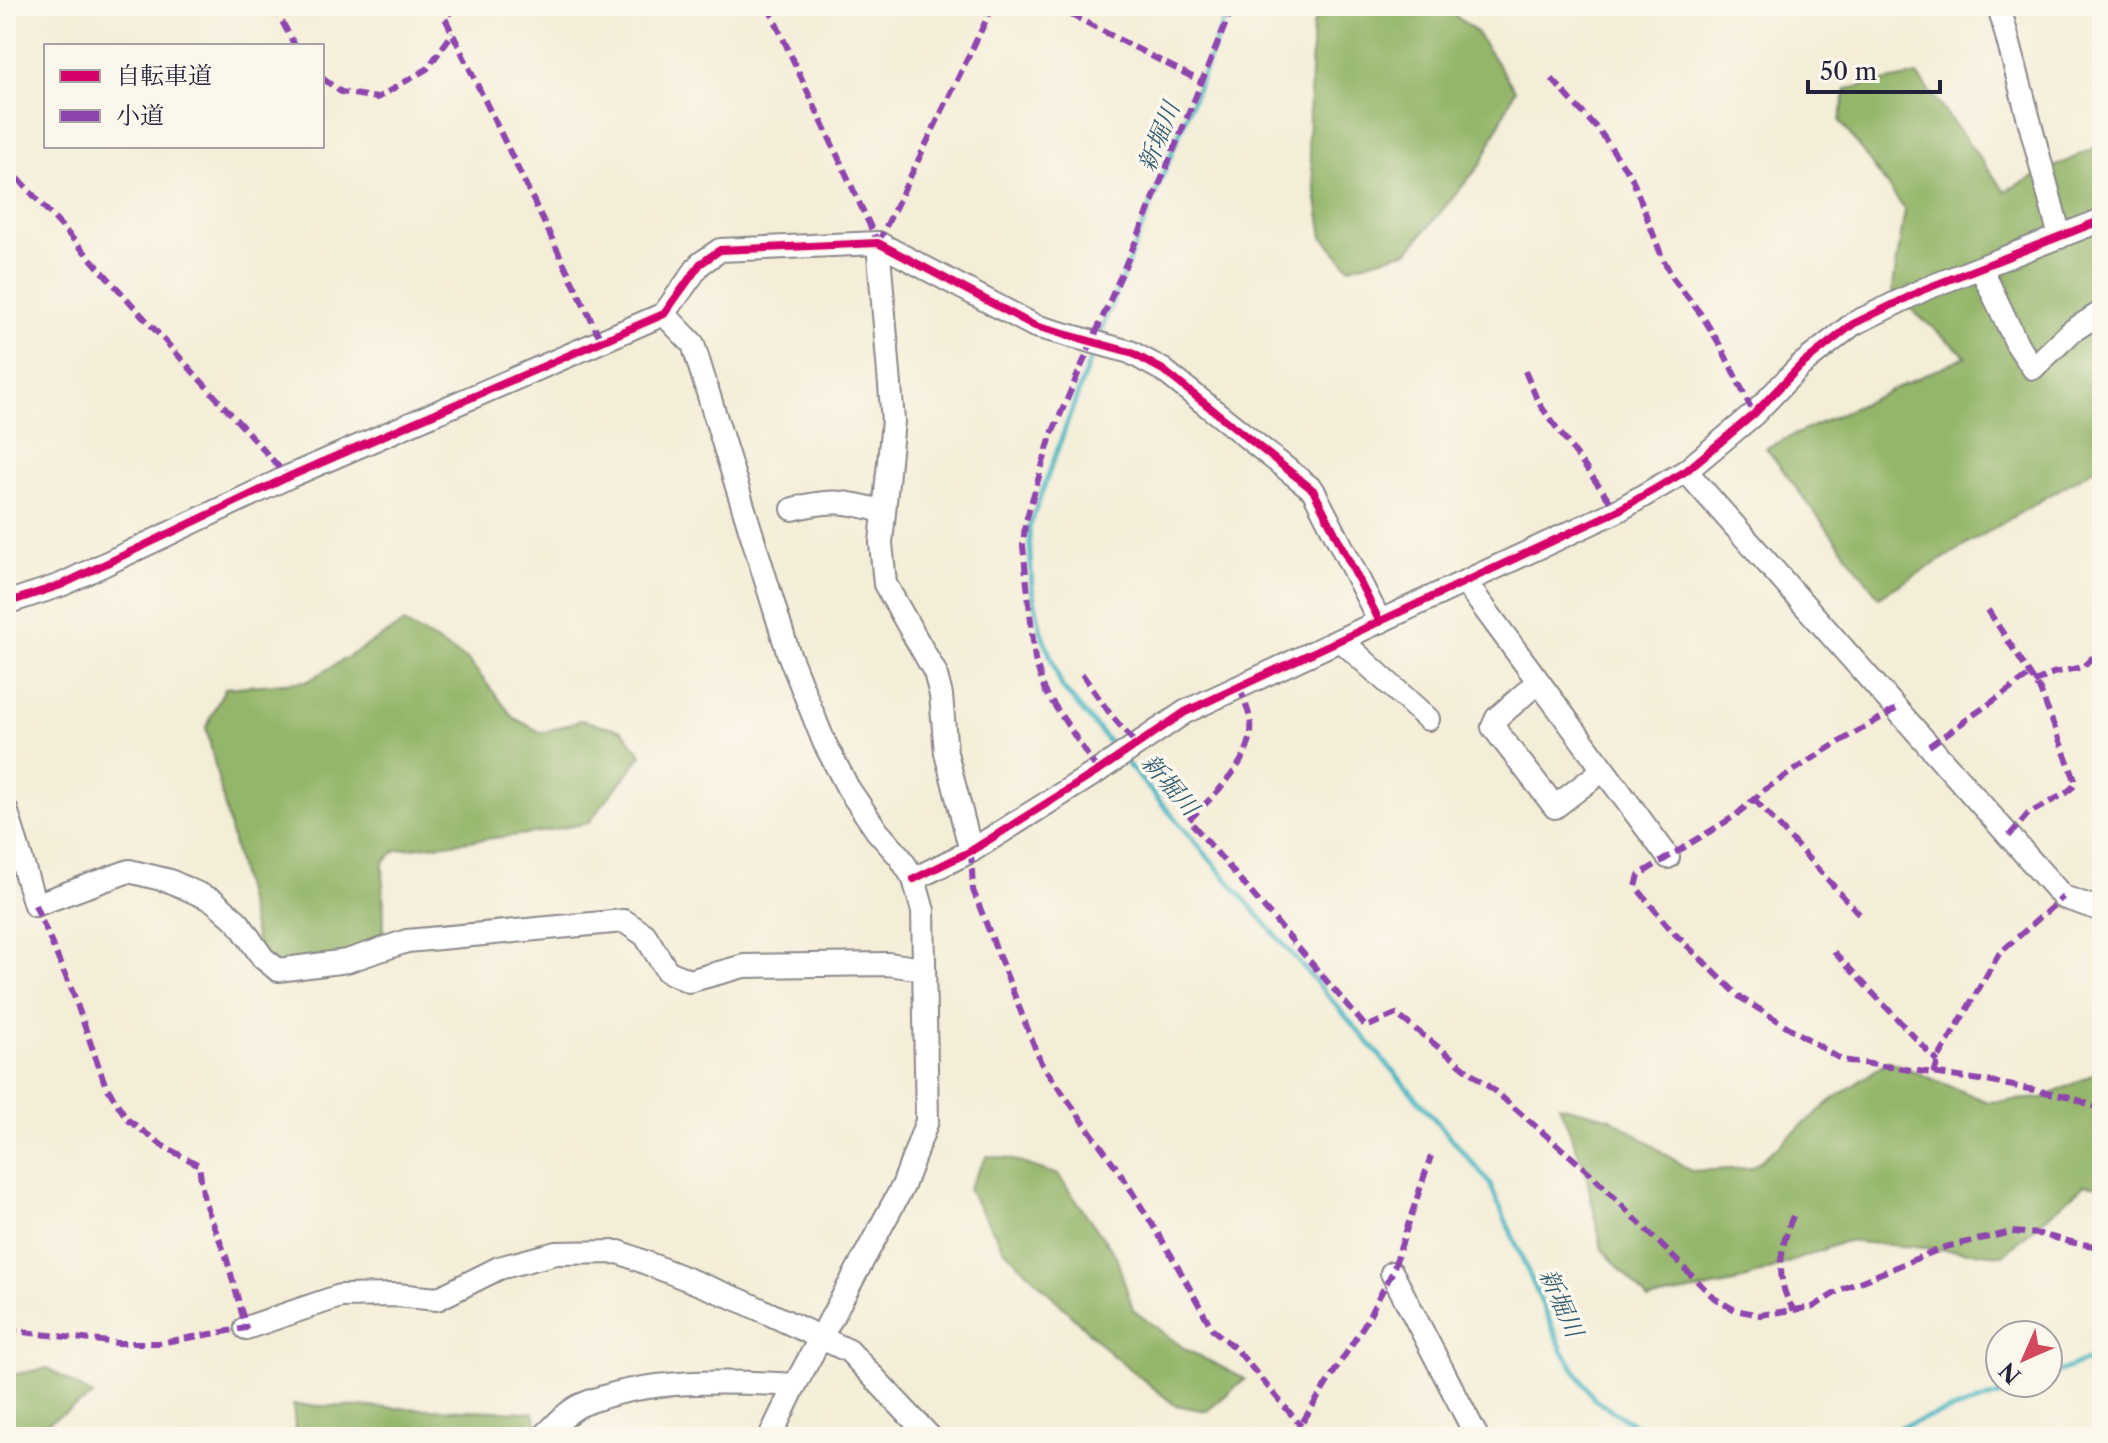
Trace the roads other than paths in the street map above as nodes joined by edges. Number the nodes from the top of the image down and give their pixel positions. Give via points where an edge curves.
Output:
1 (1999, 6) edge
2 (2102, 220) edge
3 (2060, 237) junction
4 (878, 243) junction
5 (1981, 268) junction
6 (2102, 312) edge
7 (664, 314) junction
8 (1686, 471) junction
9 (793, 509) dead end
10 (884, 512) junction
11 (1465, 582) junction
12 (6, 603) edge
13 (1380, 622) junction
14 (1341, 640) junction
15 (1538, 682) junction
16 (1428, 719) dead end
17 (1603, 770) junction
18 (6, 809) edge
19 (971, 851) junction
20 (1668, 857) dead end
21 (914, 879) junction
22 (2102, 910) edge
23 (923, 969) junction
24 (1392, 1273) dead end
25 (246, 1328) dead end
26 (823, 1338) junction
27 (795, 1385) junction
28 (543, 1437) edge
29 (770, 1437) edge
30 (930, 1437) edge
31 (1477, 1437) edge

1 - 3 street
2 - 3 street
3 - 5 street
4 - 7 street via 720,250 700,264
4 - 10 street via 893,421
4 - 13 street via 1035,326 1130,352 1163,370 1313,490
5 - 6 street via 2033,368 2072,331
5 - 8 street via 1853,324
7 - 12 street via 288,477 61,585
7 - 21 street via 693,344 788,652 824,742 855,798
8 - 11 street via 1617,511
8 - 22 street via 2063,897
9 - 10 street via 850,502
10 - 19 street via 885,584 935,672 946,753
11 - 13 street
11 - 15 street
13 - 14 street
14 - 16 street
14 - 19 street via 1185,712
15 - 17 street
15 - 17 street via 1493,727 1555,807
17 - 20 street
18 - 23 street via 35,905 129,871 170,881 214,901 278,970 347,961 407,941 624,921 645,935 667,971 689,981 744,966 888,964
19 - 21 street
21 - 23 street via 923,911
23 - 26 street via 927,1121 903,1186
24 - 31 street
25 - 26 street via 340,1296 437,1299 499,1268 556,1253 619,1252
26 - 27 street
26 - 30 street via 849,1351
27 - 28 street via 736,1382 638,1389 578,1406
27 - 29 street

